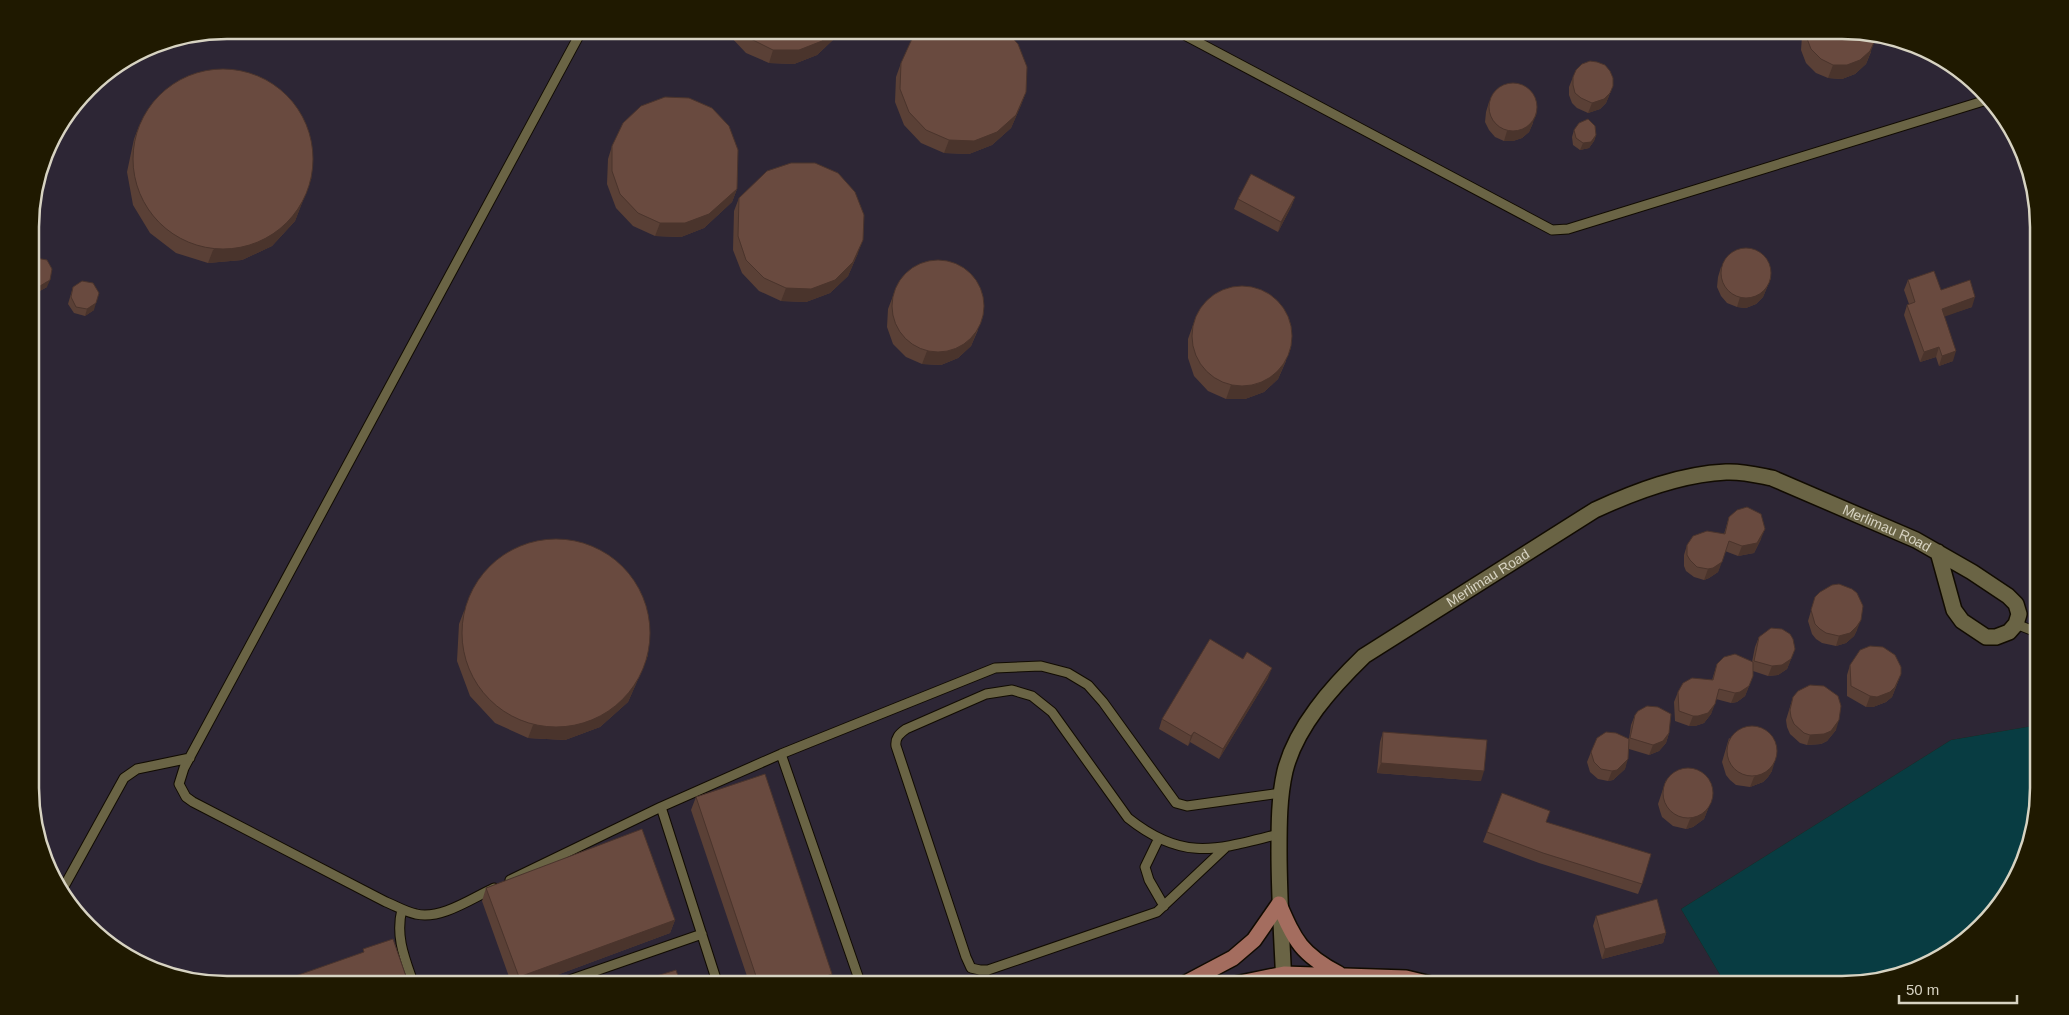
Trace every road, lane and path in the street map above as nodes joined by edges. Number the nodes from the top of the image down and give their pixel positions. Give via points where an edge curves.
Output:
1 (577, 39) edge
2 (1192, 39) edge
3 (1982, 101) edge
4 (1938, 552) junction
5 (2016, 624) junction
6 (2030, 630) edge
7 (781, 754) junction
8 (190, 758) junction
9 (1281, 793) junction
10 (661, 807) junction
11 (1279, 834) junction
12 (1158, 838) junction
13 (1225, 848) junction
14 (65, 884) edge
15 (1279, 904) junction
16 (1164, 906) junction
17 (402, 909) junction
18 (702, 934) junction
19 (411, 976) edge
20 (581, 976) edge
21 (715, 976) edge
22 (858, 976) edge
23 (1199, 976) edge
24 (1284, 976) edge
25 (1342, 976) edge

1 - 8 lane
2 - 3 lane via 1552,230 1568,229
4 - 5 street, Merlimau Road via 2008,596 2016,604 2019,614
4 - 5 street, Merlimau Road via 1954,610 1962,621 1986,637 2009,632
4 - 9 street, Merlimau Road via 1772,478 1749,473 1700,474 1628,495 1595,510 1364,656 1314,711 1293,750
5 - 6 lane
7 - 9 lane via 995,668 1041,666 1068,673 1088,685 1176,803 1186,806
7 - 10 lane
7 - 22 lane
8 - 14 lane via 137,770 124,778
8 - 17 lane via 179,784 186,797
9 - 11 street, Merlimau Road
10 - 17 lane via 453,908 426,916
10 - 18 lane
11 - 13 lane
11 - 15 street, Merlimau Road
12 - 13 lane via 1198,850
12 - 16 lane via 1145,867
12 - 16 lane via 1128,818 1052,712 1032,696 1012,690 986,694 906,729 896,739 971,968 988,970 1147,917
13 - 16 lane
15 - 23 main road via 1254,940 1233,958
15 - 24 street, Merlimau Road
15 - 25 main road via 1294,938 1308,954
17 - 19 lane via 398,932
18 - 20 lane
18 - 21 lane

